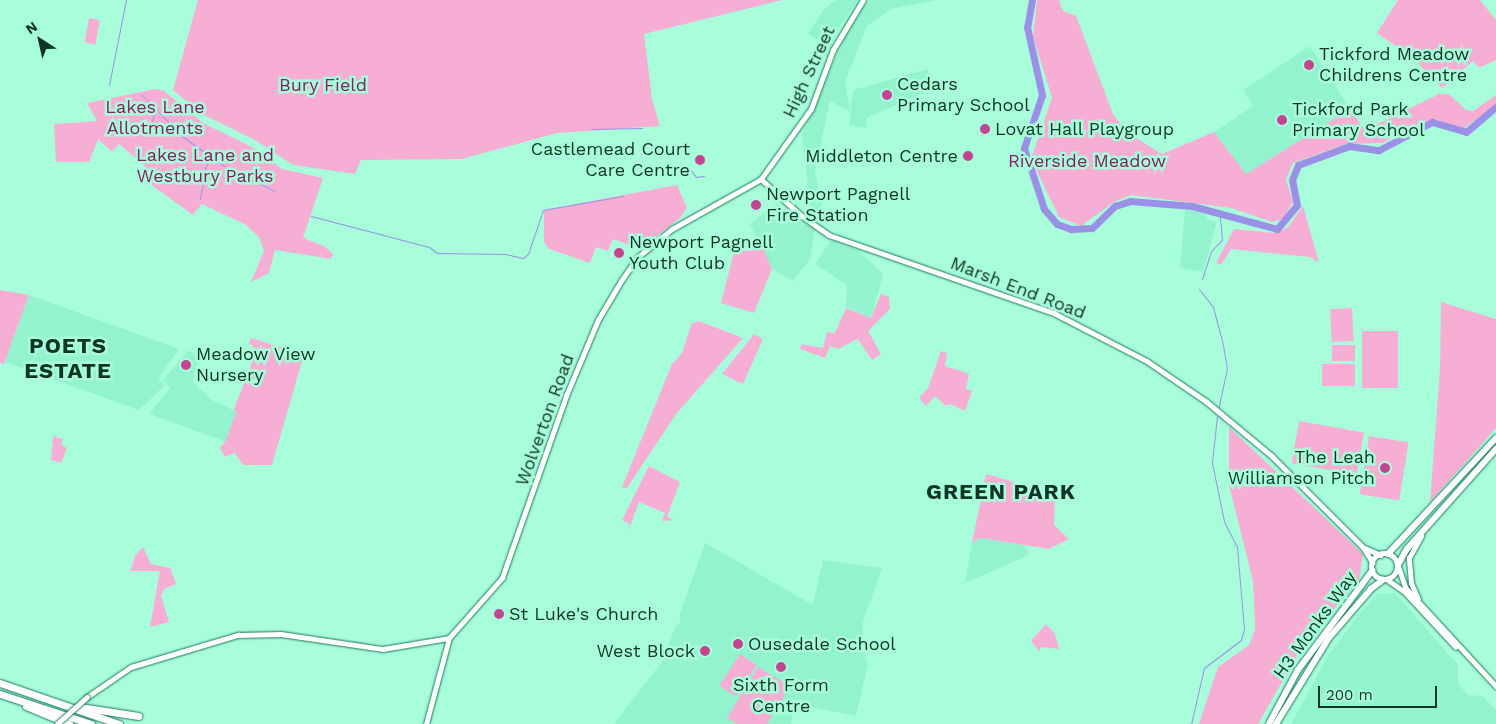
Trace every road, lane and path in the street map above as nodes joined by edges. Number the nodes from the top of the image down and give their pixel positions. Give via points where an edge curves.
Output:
1 (864, 0) edge
2 (761, 179) junction
3 (1496, 438) edge
4 (1496, 449) edge
5 (1430, 522) junction
6 (1364, 548) junction
7 (1388, 554) junction
8 (1381, 555) junction
9 (1372, 563) junction
10 (1398, 565) junction
11 (1372, 571) junction
12 (1386, 580) junction
13 (1421, 604) junction
14 (449, 638) junction
15 (0, 683) edge
16 (1496, 688) edge
17 (0, 694) edge
18 (38, 698) junction
19 (138, 716) dead end
20 (57, 724) edge
21 (69, 724) edge
22 (91, 724) edge
23 (119, 724) edge
24 (426, 724) edge
25 (1269, 724) edge
26 (1276, 724) edge

1 - 2 street, High Street via 833,50 811,109
2 - 6 street, Marsh End Road via 829,235 1054,313 1147,361 1252,438
2 - 14 street, Wolverton Road via 672,229 630,267 590,339 502,578
3 - 7 main road
4 - 5 main road
5 - 10 main road
5 - 13 street via 1409,558 1411,583
6 - 8 street, Marsh End Road
6 - 9 street, Marsh End Road
7 - 8 main road
7 - 10 main road
8 - 9 main road
9 - 11 main road
10 - 12 main road via 1397,573
10 - 13 street via 1406,588
11 - 12 main road
11 - 25 main road, H3 Monks Way via 1298,670
12 - 16 street via 1404,591
12 - 26 main road, H3 Monks Way via 1371,589 1329,638
13 - 16 street
14 - 20 street, bridge via 383,649 281,634 238,635 131,667 87,697
14 - 24 street, Wolverton Road
15 - 18 highway
17 - 21 highway
17 - 22 highway
18 - 19 highway
18 - 23 highway

